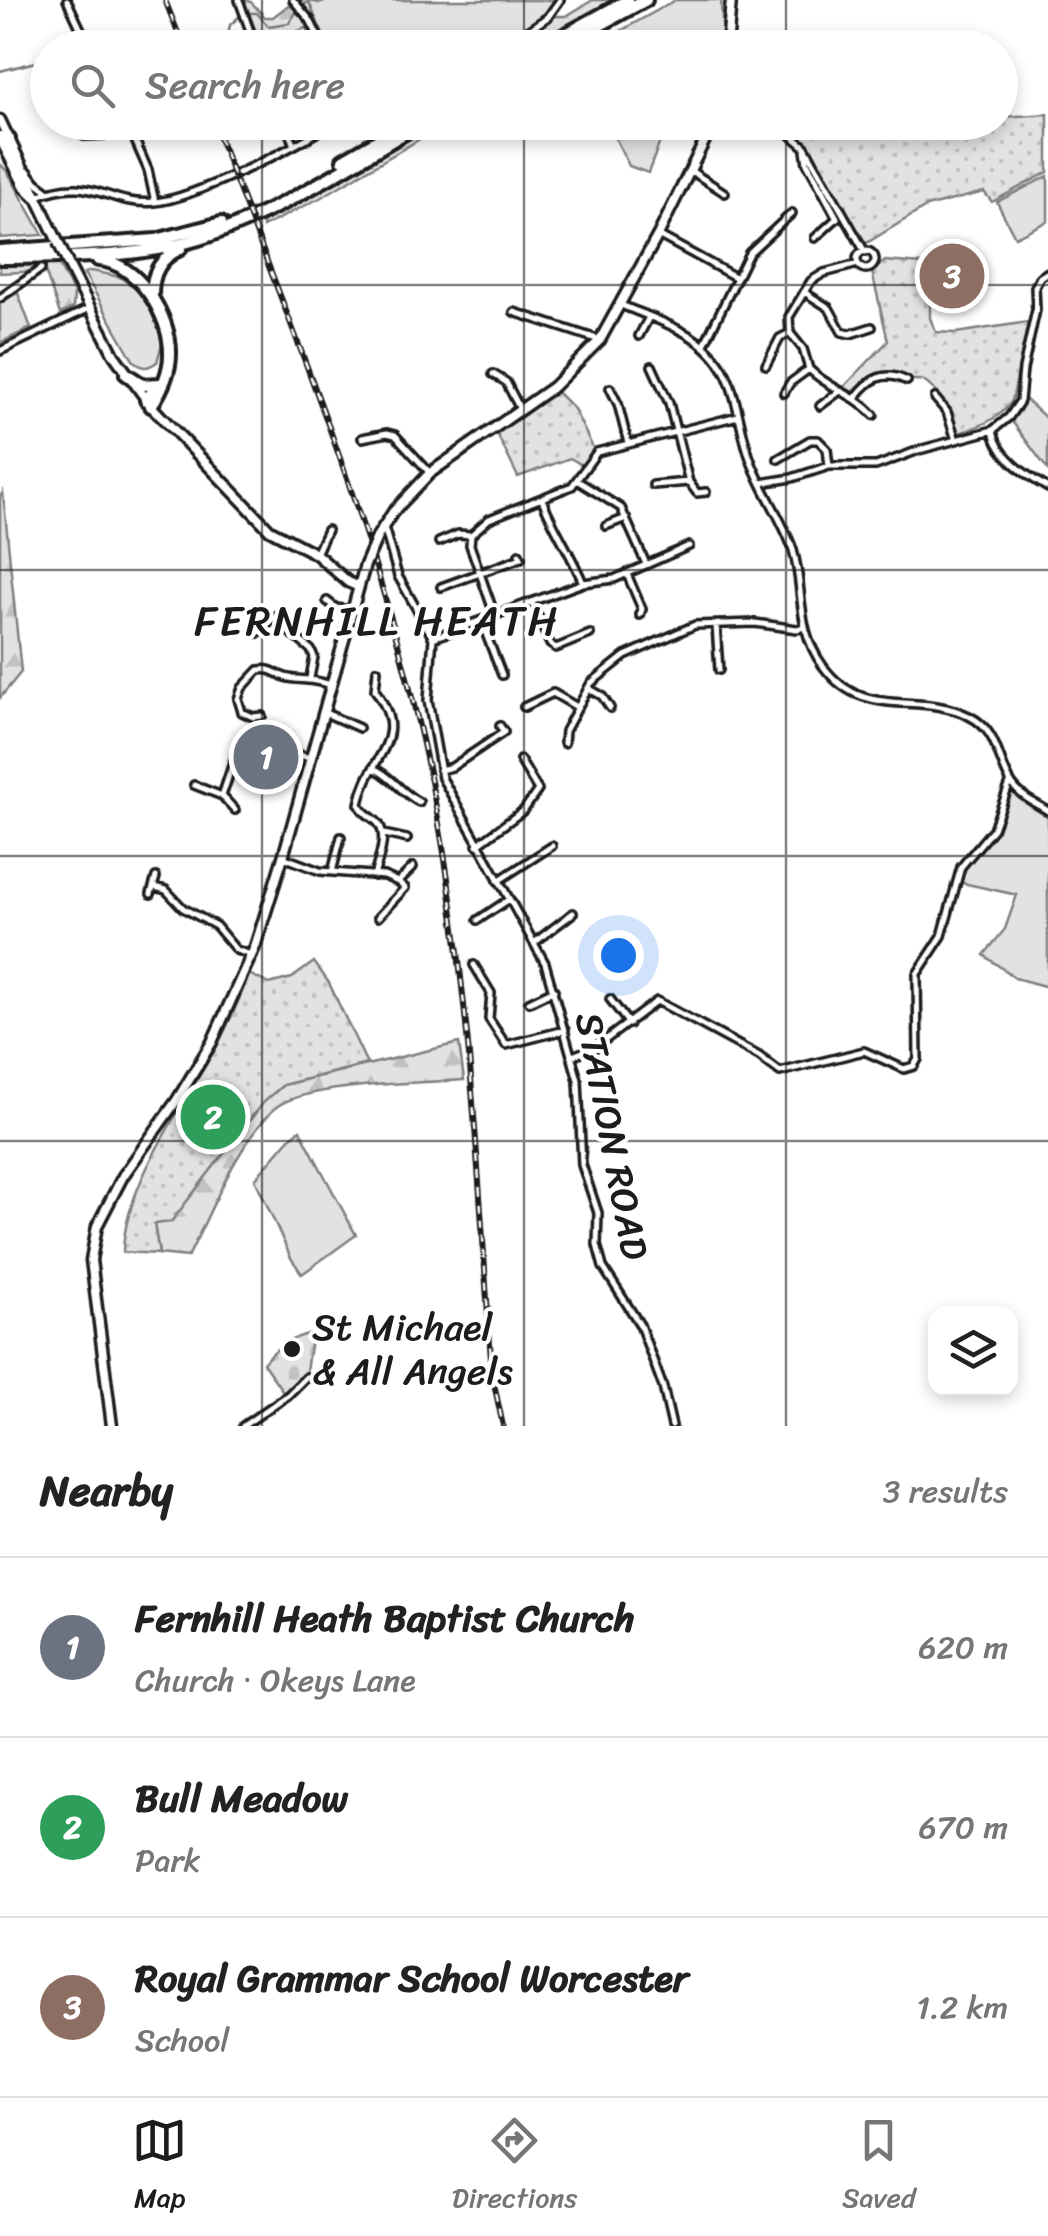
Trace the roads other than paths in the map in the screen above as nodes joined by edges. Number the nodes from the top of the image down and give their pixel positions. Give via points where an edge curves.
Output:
1 (67, 0) edge
2 (239, 0) edge
3 (292, 0) edge
4 (560, 0) edge
5 (628, 0) edge
6 (646, 0) edge
7 (731, 0) edge
8 (80, 30) edge
9 (250, 30) edge
10 (316, 30) edge
11 (530, 30) edge
12 (574, 30) edge
13 (591, 30) edge
14 (728, 30) edge
15 (0, 120) edge
16 (2, 136) edge
17 (135, 140) edge
18 (292, 140) edge
19 (301, 140) edge
20 (377, 140) edge
21 (392, 140) edge
22 (706, 140) edge
23 (798, 140) edge
24 (294, 144) junction
25 (805, 146) junction
26 (22, 166) junction
27 (691, 171) junction
28 (52, 191) junction
29 (725, 194) dead end
30 (36, 200) junction
31 (155, 202) junction
32 (792, 213) dead end
33 (658, 235) junction
34 (200, 238) junction
35 (816, 238) dead end
36 (3, 252) edge
37 (865, 252) junction
38 (87, 256) junction
39 (858, 264) junction
40 (41, 269) dead end
41 (1048, 272) edge
42 (737, 278) junction
43 (804, 292) junction
44 (0, 298) edge
45 (152, 301) junction
46 (621, 305) junction
47 (90, 308) junction
48 (514, 312) dead end
49 (649, 317) junction
50 (872, 328) dead end
51 (790, 333) junction
52 (638, 336) dead end
53 (600, 340) junction
54 (704, 345) junction
55 (0, 351) edge
56 (770, 361) dead end
57 (652, 366) dead end
58 (809, 370) junction
59 (126, 374) junction
60 (493, 374) dead end
61 (161, 382) junction
62 (907, 382) dead end
63 (610, 388) dead end
64 (840, 390) junction
65 (784, 393) dead end
66 (856, 397) junction
67 (935, 398) dead end
68 (149, 403) junction
69 (820, 406) dead end
70 (521, 411) junction
71 (874, 415) dead end
72 (738, 416) junction
73 (993, 430) junction
74 (678, 433) junction
75 (982, 434) junction
76 (362, 438) dead end
77 (994, 439) junction
78 (956, 440) junction
79 (628, 443) junction
80 (781, 455) dead end
81 (829, 466) junction
82 (430, 473) junction
83 (578, 481) junction
84 (689, 482) junction
85 (762, 484) junction
86 (653, 485) dead end
87 (1048, 488) edge
88 (706, 492) dead end
89 (542, 500) junction
90 (626, 518) junction
91 (606, 526) dead end
92 (329, 529) dead end
93 (381, 531) junction
94 (471, 535) junction
95 (439, 542) dead end
96 (689, 546) dead end
97 (316, 554) junction
98 (519, 554) dead end
99 (646, 564) junction
100 (480, 574) junction
101 (627, 574) junction
102 (584, 583) junction
103 (357, 586) junction
104 (442, 588) dead end
105 (327, 601) dead end
106 (532, 603) junction
107 (284, 610) dead end
108 (350, 610) junction
109 (640, 615) dead end
110 (495, 616) junction
111 (274, 619) junction
112 (482, 621) junction
113 (716, 625) junction
114 (804, 627) junction
115 (258, 633) dead end
116 (590, 634) dead end
117 (433, 638) junction
118 (377, 670) dead end
119 (719, 670) dead end
120 (502, 675) dead end
121 (310, 678) junction
122 (330, 684) junction
123 (588, 688) junction
124 (528, 707) dead end
125 (577, 707) junction
126 (610, 708) dead end
127 (323, 712) junction
128 (262, 716) dead end
129 (500, 726) dead end
130 (359, 728) dead end
131 (561, 741) dead end
132 (310, 758) junction
133 (520, 760) dead end
134 (373, 768) junction
135 (440, 770) junction
136 (1011, 782) junction
137 (194, 785) dead end
138 (222, 796) junction
139 (419, 802) dead end
140 (235, 810) dead end
141 (1048, 811) edge
142 (384, 834) junction
143 (341, 837) dead end
144 (407, 839) dead end
145 (477, 846) junction
146 (552, 846) dead end
147 (283, 857) junction
148 (413, 867) dead end
149 (332, 872) junction
150 (374, 876) junction
151 (156, 877) dead end
152 (498, 881) junction
153 (398, 882) junction
154 (508, 900) junction
155 (573, 913) dead end
156 (378, 917) dead end
157 (478, 920) dead end
158 (534, 943) junction
159 (251, 956) junction
160 (474, 965) dead end
161 (554, 990) junction
162 (610, 999) dead end
163 (529, 1002) dead end
164 (629, 1024) junction
165 (565, 1030) junction
166 (572, 1056) junction
167 (306, 1376) dead end
168 (112, 1426) edge
169 (243, 1426) edge
170 (671, 1426) edge

1 - 8 street
2 - 9 street
3 - 10 street
4 - 11 street
5 - 12 highway
6 - 13 highway
7 - 14 main road
15 - 16 main road
16 - 26 main road
16 - 30 main road
17 - 31 street
18 - 24 street
19 - 24 street
20 - 36 highway via 215,226 156,240
21 - 34 highway via 284,201
22 - 27 main road
23 - 25 street
24 - 31 street via 184,196
25 - 35 street via 807,164 837,218
25 - 37 street
26 - 28 street
26 - 30 main road
27 - 29 street
27 - 33 main road
28 - 30 street
28 - 31 street via 79,186
30 - 47 main road, bridge
32 - 42 street via 749,253
33 - 42 street
33 - 46 main road
34 - 38 highway
34 - 45 highway via 162,260
36 - 38 highway
37 - 39 street
37 - 39 street via 874,257 873,265
38 - 45 highway via 128,269
39 - 43 street via 817,277
40 - 44 street
41 - 73 street via 1035,286 1020,401
42 - 54 street
43 - 50 street via 828,308 842,332
43 - 51 street via 789,318
45 - 61 highway via 170,348
46 - 49 street
46 - 53 main road
47 - 55 street
47 - 59 main road
48 - 53 street
49 - 52 street
49 - 54 street
51 - 56 street via 780,338
51 - 58 street via 804,349
53 - 70 main road
54 - 72 street via 729,381
57 - 74 street
58 - 64 street
58 - 65 street
59 - 61 highway via 143,385
59 - 68 main road
60 - 70 street via 506,382
61 - 68 highway
62 - 66 street via 884,376
63 - 79 street
64 - 66 street
64 - 69 street
66 - 71 street
67 - 78 street
68 - 97 main road via 270,530
70 - 82 main road
72 - 74 street
72 - 85 street
73 - 75 street
73 - 77 street
74 - 79 street
74 - 84 street
75 - 77 street
75 - 78 street
76 - 82 street via 396,435
77 - 87 street via 1024,475
78 - 81 street via 876,466
79 - 83 street via 597,452
80 - 81 street via 818,440
81 - 85 street
82 - 93 main road
83 - 89 street
83 - 90 street via 612,500
84 - 86 street
84 - 88 street via 697,493
85 - 114 street via 792,548
89 - 94 street via 489,519
89 - 102 street
90 - 91 street
90 - 99 street
92 - 97 street
93 - 103 main road, bridge
93 - 117 street
94 - 95 street
94 - 100 street
96 - 99 street
97 - 103 main road
98 - 100 street
99 - 101 street
100 - 104 street
100 - 110 street
101 - 102 street
101 - 109 street
102 - 106 street
103 - 108 main road
105 - 108 street
106 - 110 street
106 - 116 street via 556,648
107 - 111 street
108 - 122 main road
110 - 112 street
111 - 115 street
111 - 121 street via 311,650
112 - 117 street
112 - 120 street
113 - 114 street
113 - 119 street
113 - 123 street via 684,628 625,656
114 - 136 street via 824,668 860,696 946,708 984,726
117 - 135 street, STATION ROAD via 428,700
118 - 134 street via 375,690 392,726
121 - 122 street
121 - 128 street via 259,670 242,688 238,706 248,716
122 - 127 main road
123 - 125 street
123 - 126 street
124 - 125 street via 553,693
125 - 131 street
127 - 130 street
127 - 132 main road
129 - 135 street via 504,732
132 - 138 street via 241,738
132 - 147 main road
133 - 145 street via 538,790 524,810
134 - 139 street
134 - 142 street via 358,804
135 - 145 street, STATION ROAD
136 - 141 street
136 - 164 street via 993,829 961,867 942,936 917,974 914,1066 904,1069 864,1051 780,1072 662,1002
137 - 138 street
138 - 140 street
142 - 144 street
142 - 150 street
143 - 149 street
145 - 152 street, STATION ROAD
146 - 152 street
147 - 149 street
147 - 159 main road
148 - 153 street
149 - 150 street
150 - 153 street
151 - 159 street via 153,890 166,890
152 - 154 street, STATION ROAD
153 - 156 street via 405,888
154 - 157 street
154 - 158 street, STATION ROAD
155 - 158 street
158 - 161 street, STATION ROAD
159 - 168 main road via 196,1070 123,1176 98,1226 90,1260
160 - 165 street via 491,992 489,1020 506,1045
161 - 163 street
161 - 165 street, STATION ROAD
162 - 164 street
164 - 166 street
165 - 166 street, STATION ROAD
166 - 170 street, STATION ROAD via 582,1165 598,1213 597,1246 640,1325
167 - 169 street

